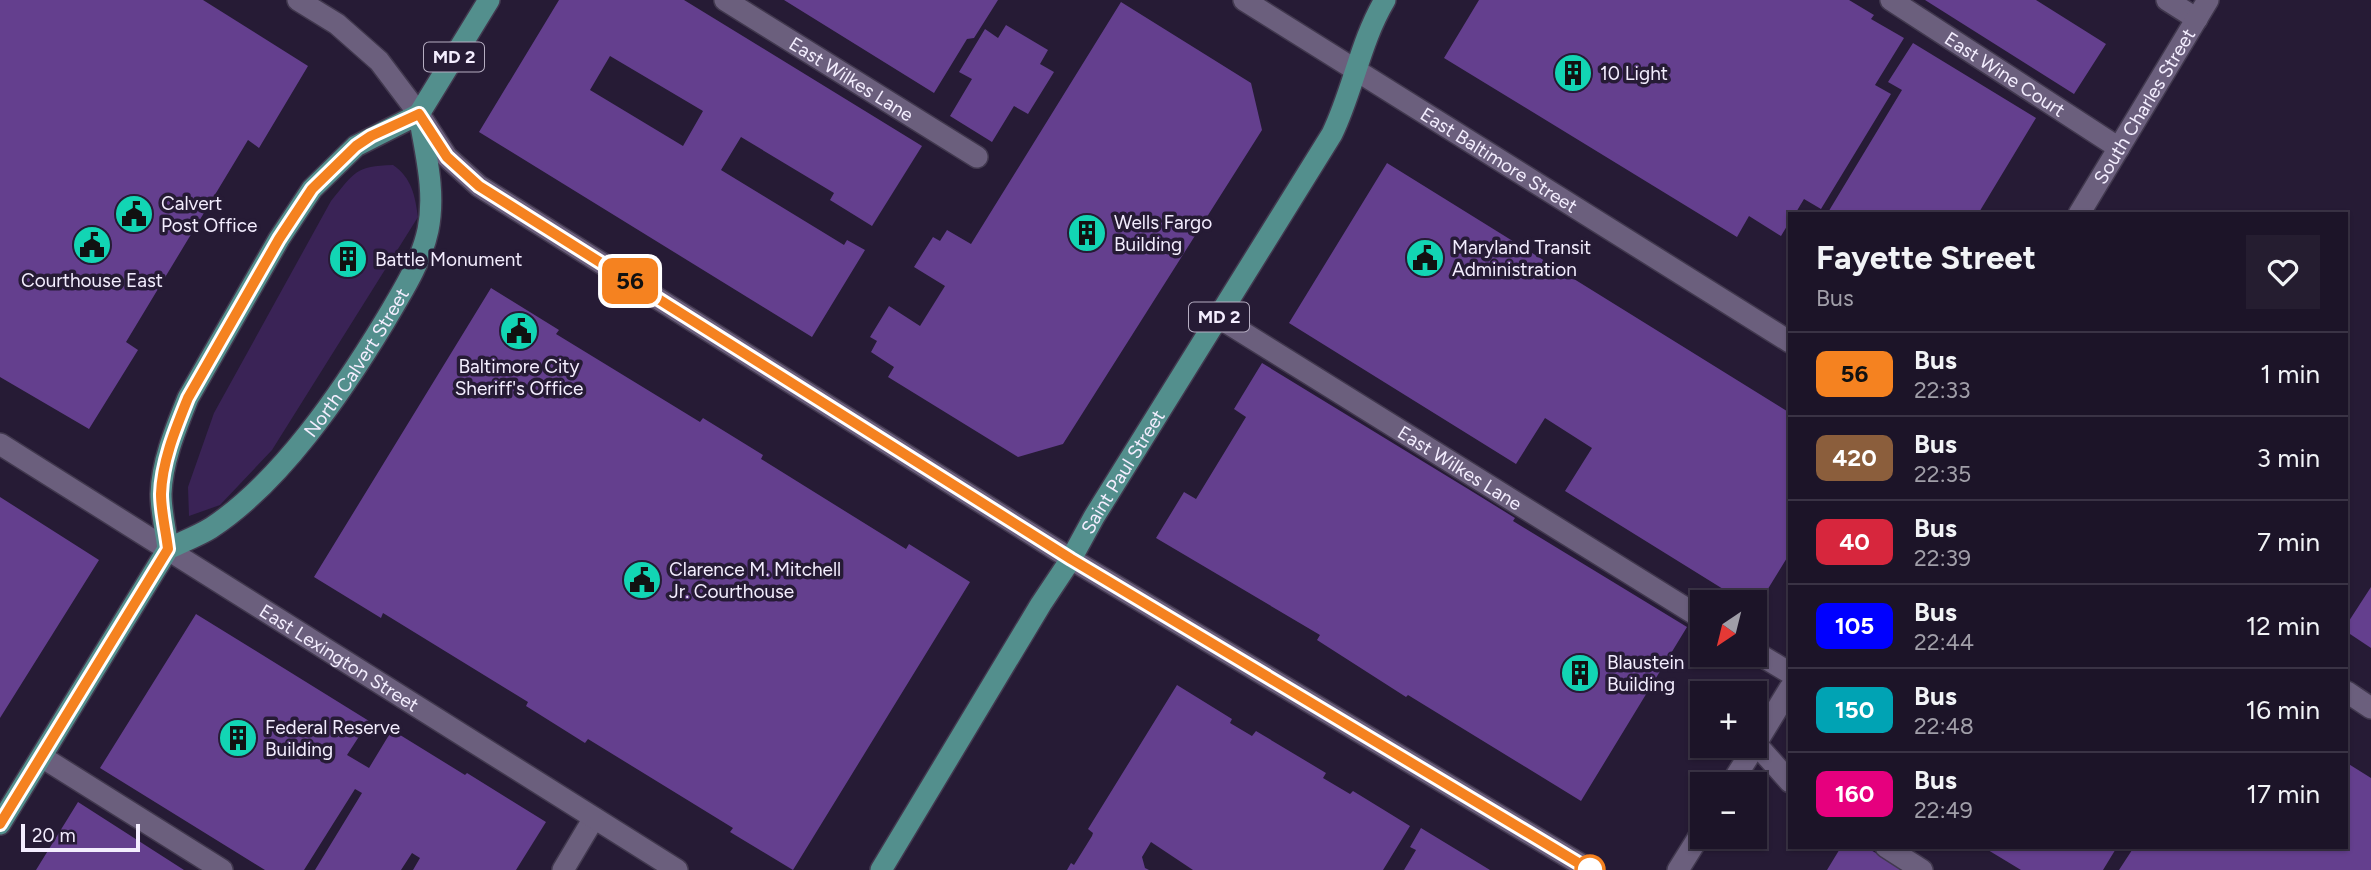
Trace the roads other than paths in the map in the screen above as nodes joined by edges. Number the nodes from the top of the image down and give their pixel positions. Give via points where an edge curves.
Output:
1 (298, 0) edge
2 (489, 0) edge
3 (725, 0) edge
4 (1244, 0) edge
5 (1385, 0) edge
6 (1891, 0) edge
7 (2167, 0) edge
8 (2208, 0) edge
9 (2197, 19) junction
10 (1355, 70) junction
11 (419, 114) junction
12 (2119, 148) junction
13 (977, 157) dead end
14 (2080, 212) edge
15 (1218, 317) junction
16 (1788, 341) edge
17 (0, 444) edge
18 (168, 549) junction
19 (1071, 559) junction
20 (1690, 611) edge
21 (1768, 660) edge
22 (1788, 672) edge
23 (1788, 691) edge
24 (2348, 693) edge
25 (2371, 708) edge
26 (1767, 725) edge
27 (42, 757) junction
28 (1767, 758) edge
29 (1788, 780) edge
30 (594, 818) junction
31 (0, 824) edge
32 (1691, 849) edge
33 (1889, 849) edge
34 (222, 870) edge
35 (562, 870) edge
36 (677, 870) edge
37 (881, 870) edge
38 (1590, 870) edge
39 (1678, 870) edge
40 (1922, 870) edge

1 - 11 main road via 360,43
2 - 11 main road, MD 2
3 - 13 main road, East Wilkes Lane
4 - 10 main road, East Baltimore Street
5 - 10 main road, MD 2
6 - 12 main road, East Wine Court
7 - 9 main road
8 - 9 main road, South Charles Street
9 - 12 main road, South Charles Street
10 - 15 main road, Saint Paul Street / MD 2 via 1332,134
10 - 16 main road, East Baltimore Street
11 - 18 main road via 356,146 312,189 229,325 188,398 169,449 161,496
11 - 18 main road, North Calvert Street via 432,196 428,229 420,258 395,304 351,375 282,464 211,528
11 - 19 main road via 447,157 479,186
12 - 14 main road, South Charles Street
15 - 19 main road, Saint Paul Street / MD 2
15 - 20 main road, East Wilkes Lane
17 - 18 main road, East Lexington Street
18 - 27 main road
18 - 30 main road, East Lexington Street
19 - 37 main road, Saint Paul Street / MD 2
19 - 38 main road
21 - 22 main road
23 - 26 main road
24 - 25 main road
27 - 31 main road
27 - 34 main road
28 - 29 main road
30 - 35 main road
30 - 36 main road, East Lexington Street
32 - 39 main road
33 - 40 main road

